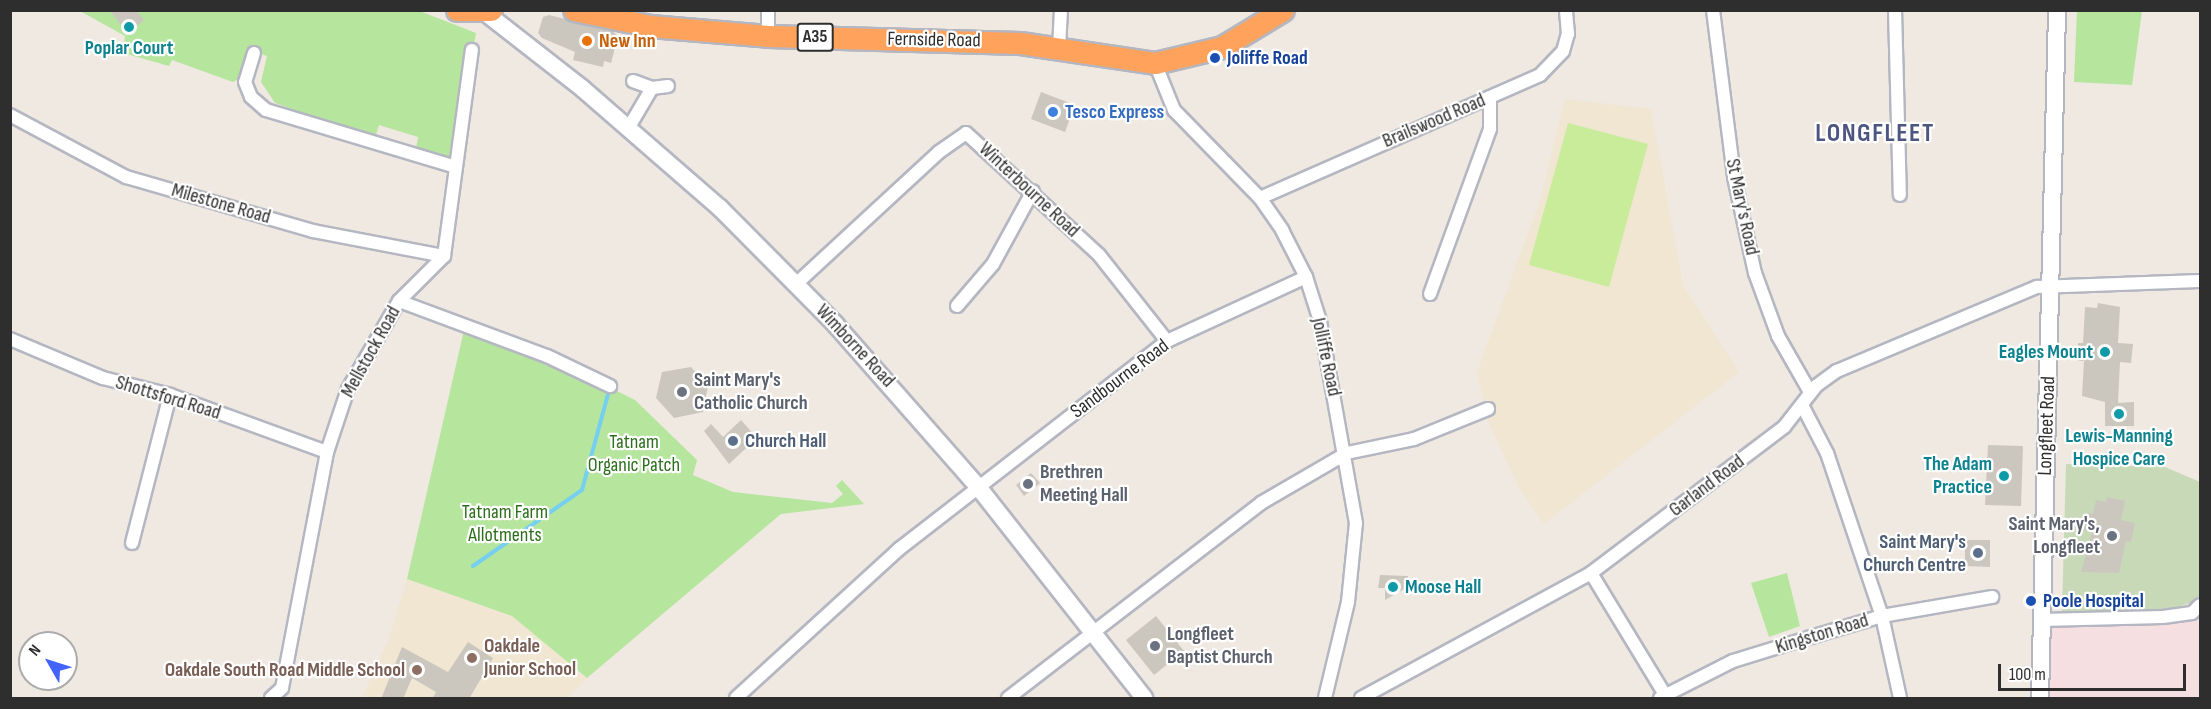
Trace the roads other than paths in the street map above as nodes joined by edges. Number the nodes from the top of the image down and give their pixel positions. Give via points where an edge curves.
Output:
1 (574, 10) edge
2 (768, 10) edge
3 (1061, 10) edge
4 (1283, 10) edge
5 (1566, 10) edge
6 (1713, 10) edge
7 (1895, 10) edge
8 (2057, 10) edge
9 (459, 11) edge
10 (486, 11) edge
11 (768, 36) junction
12 (519, 39) junction
13 (1059, 48) junction
14 (472, 50) dead end
15 (254, 53) dead end
16 (1155, 63) junction
17 (633, 81) dead end
18 (668, 86) dead end
19 (652, 88) junction
20 (1490, 97) junction
21 (10, 115) edge
22 (629, 127) junction
23 (453, 166) junction
24 (1033, 191) junction
25 (1899, 195) dead end
26 (1260, 198) junction
27 (444, 256) junction
28 (1306, 277) junction
29 (2200, 281) edge
30 (796, 284) junction
31 (2051, 284) junction
32 (1430, 294) dead end
33 (399, 301) junction
34 (957, 306) dead end
35 (10, 339) edge
36 (1167, 341) junction
37 (610, 386) dead end
38 (1810, 392) junction
39 (170, 395) junction
40 (1800, 408) junction
41 (1488, 409) dead end
42 (327, 452) junction
43 (1347, 453) junction
44 (979, 488) junction
45 (132, 543) dead end
46 (1591, 573) junction
47 (1992, 597) dead end
48 (2200, 605) edge
49 (1882, 616) junction
50 (2041, 621) junction
51 (1095, 635) junction
52 (1664, 698) edge
53 (271, 699) edge
54 (736, 699) edge
55 (1008, 699) edge
56 (1144, 699) edge
57 (1325, 699) edge
58 (1361, 699) edge
59 (1900, 699) edge
60 (2040, 699) edge

1 - 11 highway, Fernside Road / A35 via 650,26
2 - 11 street
3 - 13 street
4 - 16 highway, Fernside Road / A35 via 1222,47
5 - 20 street, Brailswood Road via 1568,34 1553,65
6 - 38 street, St Mary's Road via 1720,90 1755,273 1778,336
7 - 25 street
8 - 31 main road, Longfleet Road
9 - 10 highway
9 - 12 main road, Wimborne Road
10 - 12 main road, Wimborne Road
11 - 13 highway, Fernside Road / A35 via 981,40
12 - 22 main road, Wimborne Road
13 - 16 highway, Fernside Road / A35
14 - 23 street
15 - 23 street via 245,82 251,97 266,110
16 - 26 street, Jolliffe Road via 1174,111
17 - 19 street
18 - 19 street
19 - 22 street
20 - 26 street, Brailswood Road
20 - 32 street via 1490,129
21 - 27 street, Milestone Road via 126,177 313,231
22 - 30 main road, Wimborne Road
23 - 27 street
24 - 30 street, Winterbourne Road via 972,136 960,134
24 - 34 street via 993,264
24 - 36 street, Winterbourne Road via 1099,255
26 - 28 street, Jolliffe Road
27 - 33 street, Mellstock Road
28 - 36 street, Sandbourne Road
28 - 43 street, Jolliffe Road
29 - 31 street
30 - 44 main road, Wimborne Road via 915,411
31 - 38 street, Garland Road via 1837,371
31 - 50 main road, Longfleet Road
33 - 37 street via 547,356
33 - 42 street, Mellstock Road via 348,389
35 - 39 street, Shottsford Road via 103,378
36 - 44 street, Sandbourne Road
38 - 40 street, Garland Road
39 - 42 street, Shottsford Road
39 - 45 street
40 - 46 street, Garland Road via 1739,463
40 - 49 street via 1827,453
41 - 43 street via 1414,439
42 - 53 street, Mellstock Road via 282,688
43 - 51 street via 1227,526
43 - 57 street, Jolliffe Road via 1356,523 1355,553
44 - 51 main road, Wimborne Road
44 - 54 street, Sandbourne Road via 899,549
46 - 52 street
46 - 58 street, Garland Road
47 - 49 street, Kingston Road
48 - 50 street via 2192,613 2163,617
49 - 52 street, Kingston Road via 1733,661
49 - 59 street
50 - 60 main road, Longfleet Road
51 - 55 street
51 - 56 main road, Wimborne Road

